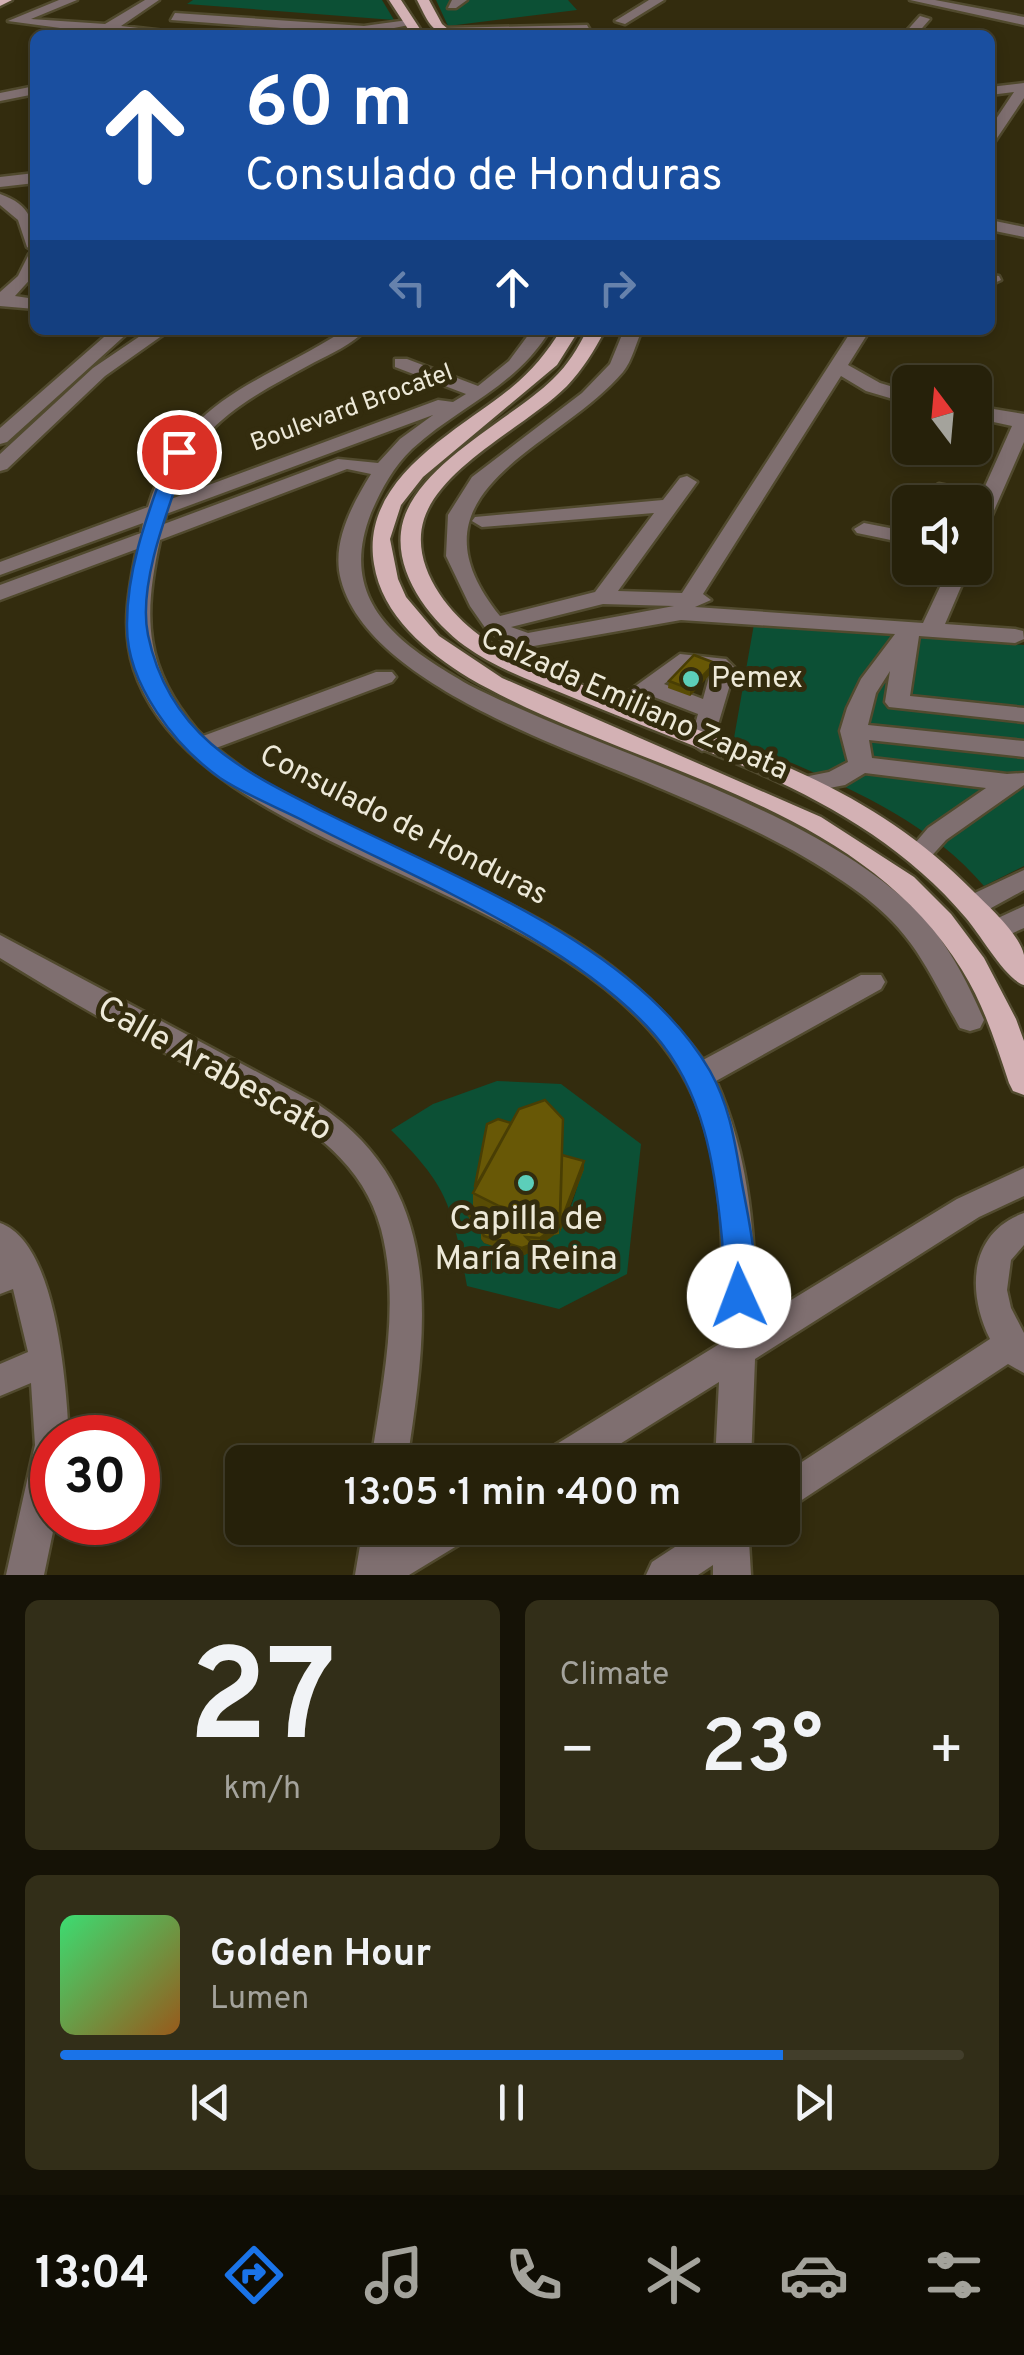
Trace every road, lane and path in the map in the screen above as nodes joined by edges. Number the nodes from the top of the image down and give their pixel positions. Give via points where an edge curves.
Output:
1 (152, 0) edge
2 (396, 0) edge
3 (423, 0) edge
4 (658, 0) edge
5 (916, 0) edge
6 (68, 2) edge
7 (958, 4) edge
8 (175, 16) dead end
9 (924, 19) dead end
10 (621, 21) dead end
11 (1024, 21) edge
12 (35, 25) junction
13 (587, 29) dead end
14 (93, 30) edge
15 (118, 30) edge
16 (364, 30) edge
17 (409, 30) edge
18 (445, 30) edge
19 (552, 30) edge
20 (914, 30) edge
21 (1024, 87) edge
22 (995, 90) edge
23 (30, 91) edge
24 (0, 98) edge
25 (995, 130) edge
26 (30, 167) edge
27 (0, 170) edge
28 (30, 179) edge
29 (0, 182) edge
30 (0, 199) edge
31 (30, 223) edge
32 (995, 226) edge
33 (1024, 232) edge
34 (30, 269) edge
35 (3, 296) edge
36 (30, 303) edge
37 (116, 335) edge
38 (154, 335) edge
39 (350, 335) edge
40 (538, 335) edge
41 (566, 335) edge
42 (593, 335) edge
43 (631, 335) edge
44 (854, 335) edge
45 (401, 363) dead end
46 (837, 366) junction
47 (478, 392) junction
48 (892, 392) edge
49 (992, 415) edge
50 (1024, 422) edge
51 (0, 438) edge
52 (0, 465) edge
53 (382, 470) junction
54 (687, 482) dead end
55 (992, 491) edge
56 (666, 506) junction
57 (161, 510) junction
58 (482, 522) dead end
59 (864, 529) dead end
60 (892, 534) edge
61 (150, 536) junction
62 (0, 569) edge
63 (951, 585) edge
64 (0, 592) edge
65 (604, 597) junction
66 (684, 606) junction
67 (494, 624) junction
68 (384, 677) dead end
69 (646, 686) junction
70 (617, 708) junction
71 (711, 710) junction
72 (1024, 716) edge
73 (852, 731) junction
74 (702, 742) junction
75 (198, 746) junction
76 (1024, 749) edge
77 (861, 765) junction
78 (1016, 778) edge
79 (803, 785) junction
80 (918, 855) junction
81 (1019, 888) edge
82 (972, 906) junction
83 (1024, 916) edge
84 (994, 932) junction
85 (0, 945) edge
86 (1024, 975) edge
87 (871, 982) dead end
88 (970, 1020) dead end
89 (699, 1076) junction
90 (1024, 1083) edge
91 (1024, 1181) edge
92 (1024, 1227) edge
93 (0, 1237) edge
94 (12, 1274) edge
95 (1017, 1351) edge
96 (738, 1355) junction
97 (48, 1360) junction
98 (0, 1380) edge
99 (51, 1415) edge
100 (391, 1445) edge
101 (588, 1445) edge
102 (734, 1445) edge
103 (800, 1485) edge
104 (31, 1545) edge
105 (380, 1545) edge
106 (424, 1545) edge
107 (709, 1545) edge
108 (732, 1545) edge
109 (376, 1574) edge
110 (25, 1575) edge
111 (665, 1575) edge
112 (732, 1575) edge

1 - 15 street
2 - 17 main road
3 - 18 main road
4 - 10 street
5 - 7 street
6 - 12 street
6 - 12 street via 14,21
7 - 11 street
8 - 16 street
9 - 20 street
12 - 14 street
13 - 19 street
21 - 22 street
21 - 25 street
23 - 24 street
26 - 27 street
28 - 29 street
30 - 31 street
32 - 33 street
34 - 35 street
35 - 36 street
37 - 51 street
38 - 52 street via 99,372
39 - 57 street, Consulado de Honduras via 229,404 197,431 179,452
40 - 47 street via 523,361
41 - 90 main road, Calzada Emiliano Zapata via 543,367 414,474 387,512 379,550 406,614 456,662 494,683 799,813 862,849 917,892 956,936 999,1007
42 - 70 main road, Calzada Emiliano Zapata via 552,389 434,488 414,515 410,536 422,584 440,612 472,640
43 - 67 street via 622,360 501,460 458,513 452,536 456,564
44 - 46 street
45 - 47 street, Boulevard Brocatel
46 - 48 street
46 - 66 street
47 - 53 street via 407,443
47 - 57 street, Boulevard Brocatel
49 - 50 street
50 - 55 street
53 - 61 street, Boulevard Brocatel via 345,463
53 - 88 street via 353,534 348,563 362,607 400,649 498,708 774,829 852,874 929,943
54 - 56 street
56 - 58 street
56 - 65 street
57 - 61 street, Consulado de Honduras
57 - 62 street, Boulevard Brocatel
59 - 60 street
61 - 64 street, Boulevard Brocatel
61 - 75 street, Consulado de Honduras via 137,631 143,661 153,687
63 - 66 street via 932,629
65 - 66 street
65 - 67 street
66 - 67 street via 521,640
68 - 75 street
69 - 70 street
69 - 71 street
69 - 71 street via 684,660 718,664 723,668
70 - 74 main road, Calzada Emiliano Zapata
71 - 74 street
72 - 73 street via 898,702 908,632 859,702
73 - 76 street
73 - 77 street
74 - 79 main road, Calzada Emiliano Zapata
75 - 89 street, Consulado de Honduras via 255,790 543,934 628,994
77 - 78 street
77 - 79 street via 836,779
78 - 80 street
79 - 80 main road, Calzada Emiliano Zapata
80 - 82 main road, Calzada Emiliano Zapata
81 - 82 street
82 - 84 main road, Calzada Emiliano Zapata
83 - 84 street
84 - 86 main road, Calzada Emiliano Zapata
85 - 100 street, Calle Arabescato via 82,996 297,1109 365,1163 386,1200 404,1265 407,1322
87 - 89 street
89 - 96 street, Consulado de Honduras via 717,1118 729,1181 740,1267
91 - 96 street via 980,1201
92 - 95 street via 1004,1242 989,1278 997,1322
93 - 94 street
94 - 97 street
95 - 103 street
96 - 101 street
96 - 102 street, Consulado de Honduras
97 - 98 street
97 - 99 street
104 - 110 street
105 - 109 street
106 - 109 street
107 - 111 street
108 - 112 street

